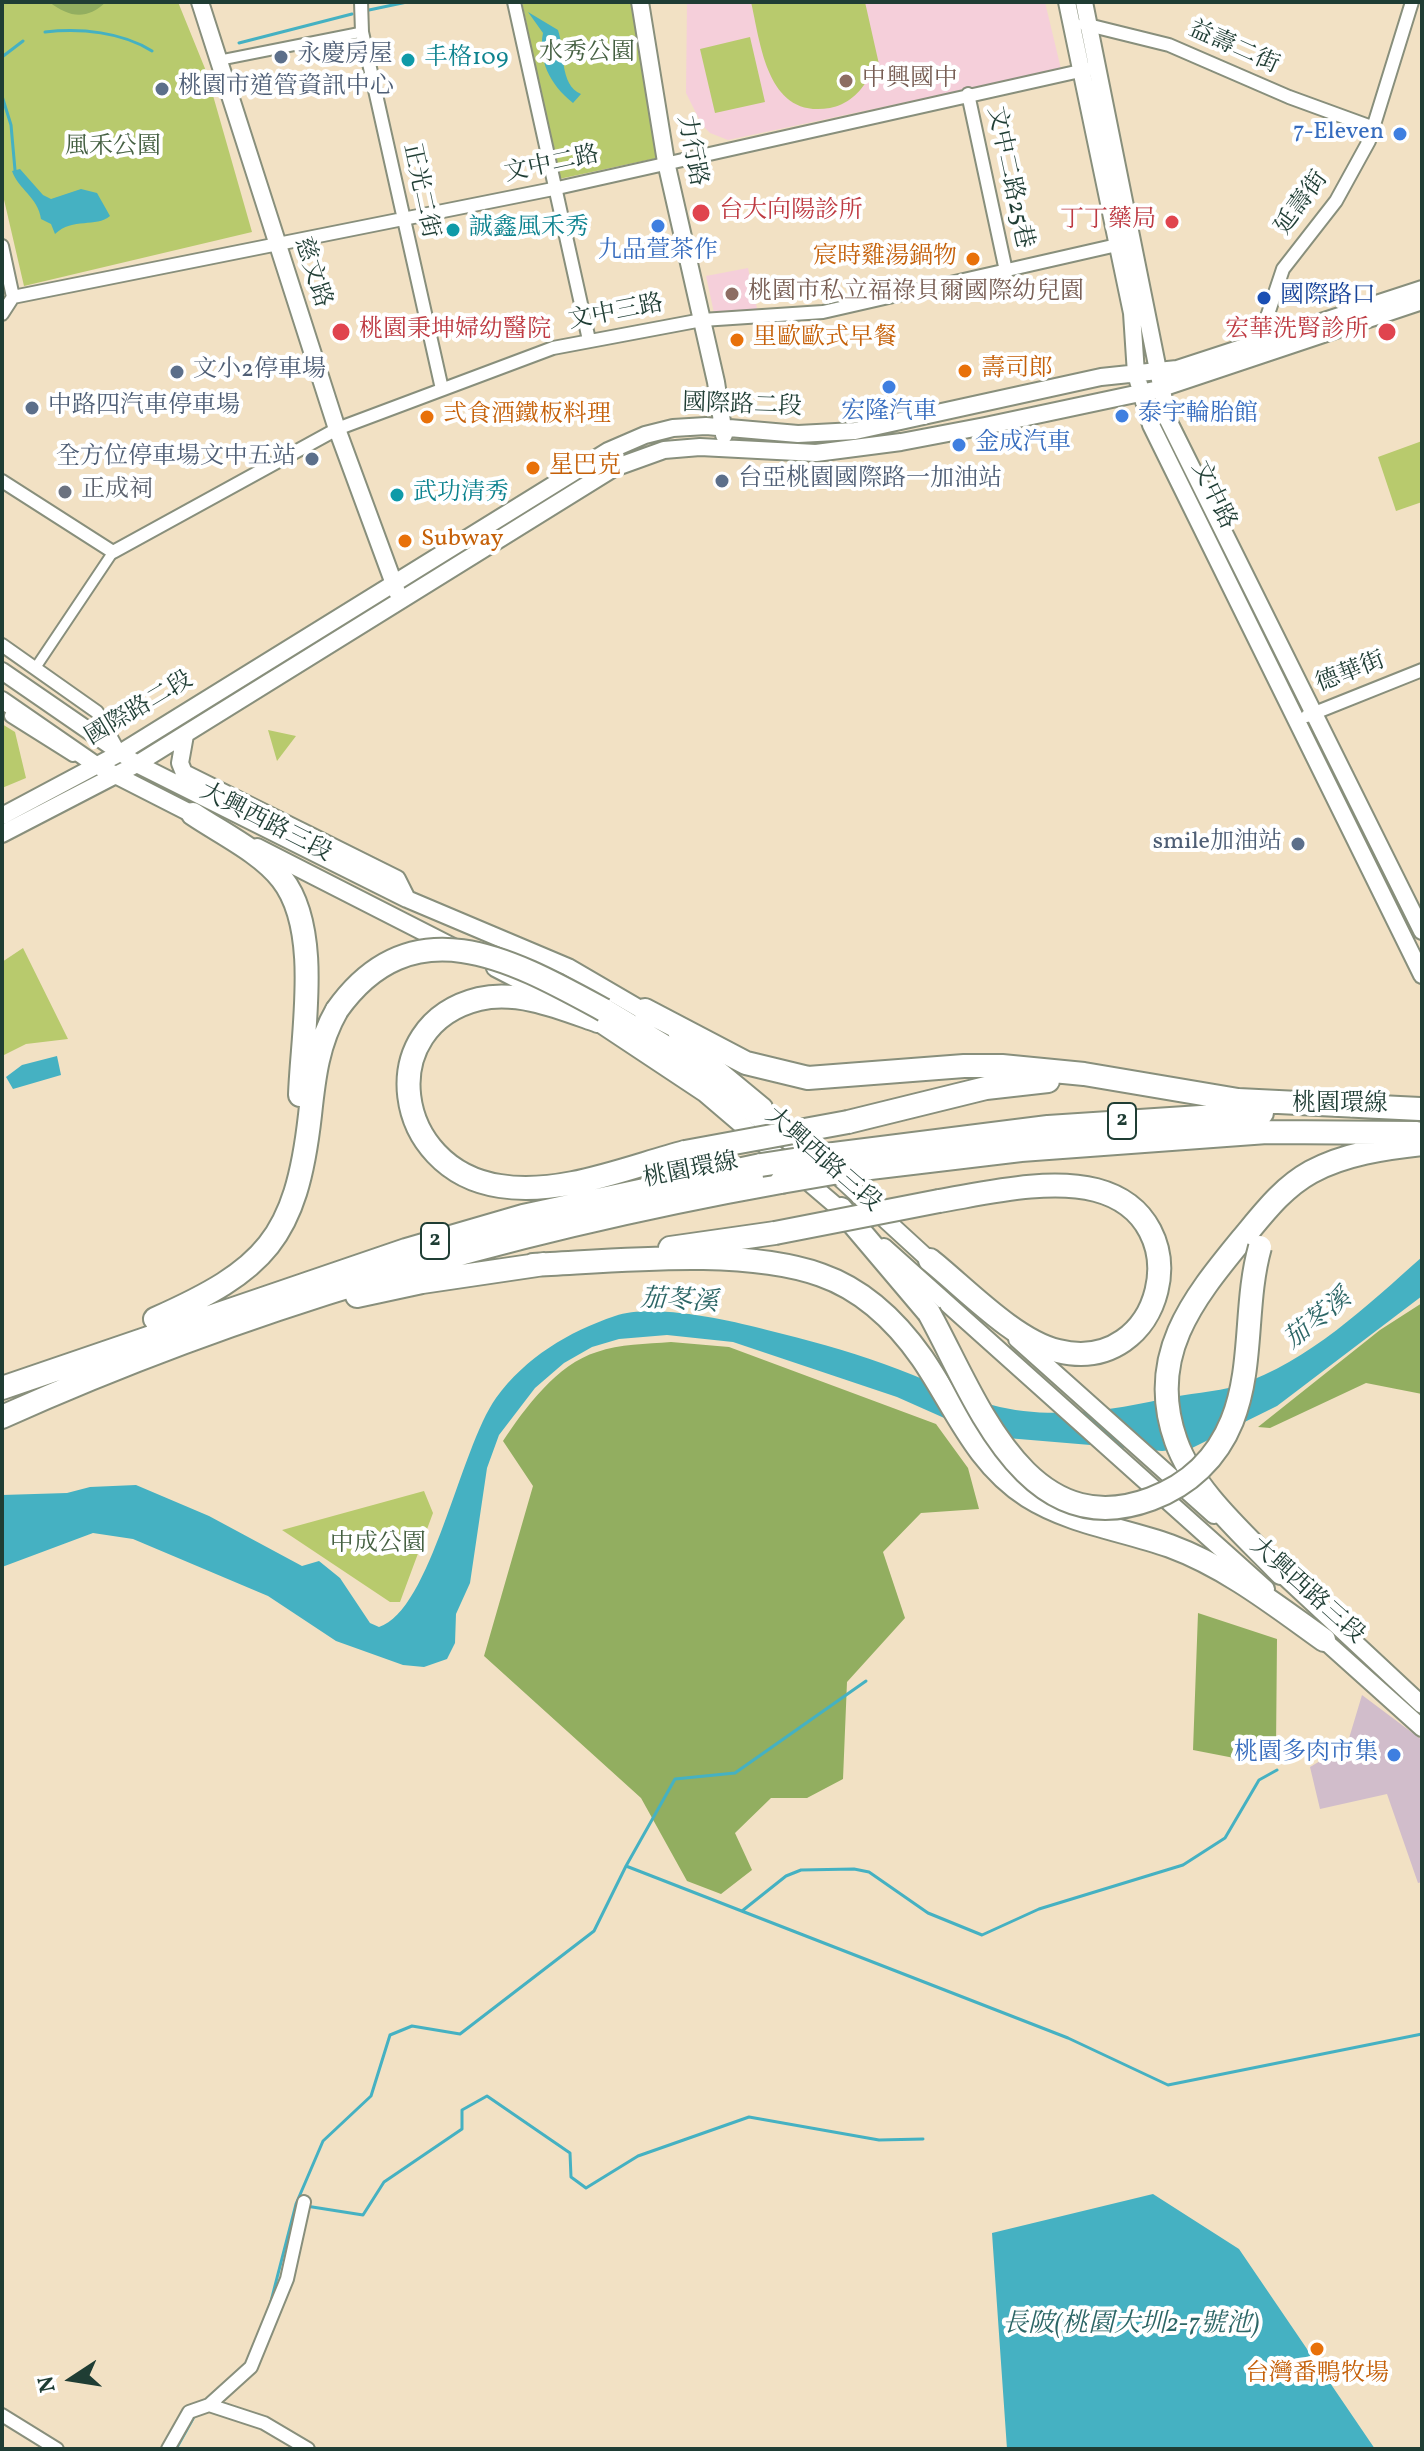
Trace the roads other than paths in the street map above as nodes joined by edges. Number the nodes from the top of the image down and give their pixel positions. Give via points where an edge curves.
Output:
1 (200, 2) edge
2 (361, 2) edge
3 (514, 2) edge
4 (640, 2) edge
5 (1067, 2) edge
6 (1084, 2) edge
7 (1412, 2) edge
8 (1071, 20) junction
9 (1090, 27) junction
10 (362, 32) junction
11 (221, 60) junction
12 (1090, 68) junction
13 (968, 94) junction
14 (1374, 128) junction
15 (666, 162) junction
16 (553, 189) junction
17 (402, 219) junction
18 (276, 243) junction
19 (1117, 245) junction
20 (2, 246) edge
21 (1006, 271) junction
22 (1422, 289) edge
23 (13, 297) junction
24 (1422, 301) edge
25 (2, 314) edge
26 (702, 320) junction
27 (589, 340) junction
28 (1268, 340) junction
29 (1136, 374) junction
30 (1158, 381) junction
31 (442, 389) junction
32 (1140, 392) junction
33 (723, 428) junction
34 (337, 429) junction
35 (724, 449) junction
36 (2, 481) edge
37 (113, 552) junction
38 (393, 584) junction
39 (401, 601) junction
40 (2, 645) edge
41 (36, 667) junction
42 (1422, 670) edge
43 (2, 671) edge
44 (2, 700) edge
45 (2, 709) edge
46 (1314, 712) junction
47 (1297, 721) junction
48 (185, 735) junction
49 (120, 753) junction
50 (137, 764) junction
51 (96, 765) junction
52 (116, 775) junction
53 (193, 814) junction
54 (2, 816) edge
55 (2, 834) edge
56 (407, 899) junction
57 (1422, 931) edge
58 (1422, 975) edge
59 (645, 1010) junction
60 (601, 1016) junction
61 (1153, 1088) junction
62 (1421, 1109) edge
63 (1422, 1133) edge
64 (1422, 1144) edge
65 (1354, 1156) junction
66 (833, 1164) junction
67 (841, 1209) junction
68 (287, 1215) junction
69 (930, 1260) junction
70 (533, 1265) junction
71 (207, 1336) junction
72 (115, 1342) junction
73 (10, 1384) edge
74 (2, 1417) edge
75 (1281, 1573) junction
76 (1324, 1640) junction
77 (1422, 1705) edge
78 (1422, 1728) edge
79 (301, 2205) dead end
80 (203, 2407) junction
81 (2, 2415) edge
82 (57, 2449) edge
83 (168, 2449) edge
84 (308, 2449) edge

1 - 11 street, 慈文路
2 - 10 street, 正光二街
3 - 16 street
4 - 15 street, 力行路
5 - 8 street, 文中路
6 - 9 street, 文中路
7 - 14 street, 延壽街
8 - 9 street, 益壽二街
8 - 12 street, 文中路
9 - 12 street, 文中路
9 - 14 street, 益壽二街 via 1169,45
10 - 11 street
10 - 17 street, 正光二街
11 - 18 street, 慈文路
12 - 13 street, 文中二路
12 - 19 street, 文中路
12 - 30 street, 文中路
13 - 15 street, 文中二路
13 - 21 street, 文中二路25巷
14 - 28 street, 延壽街 via 1336,201 1283,269 1264,326
15 - 16 street, 文中二路
15 - 26 street, 力行路
16 - 17 street, 文中二路
16 - 27 street
17 - 18 street, 文中二路
17 - 31 street, 正光二街
18 - 23 street, 文中二路
18 - 34 street, 慈文路
19 - 21 street, 文中三路
19 - 29 street, 文中路 via 1132,313
20 - 23 street
21 - 26 street, 文中三路 via 823,312
22 - 28 street, 國際路二段
23 - 25 street
24 - 30 street, 國際路二段
26 - 27 street, 文中三路
26 - 33 street, 力行路
27 - 31 street, 文中三路
28 - 30 street, 國際路二段
29 - 30 street, 國際路二段
29 - 32 street, 文中路
29 - 33 street, 國際路二段 via 1101,377 855,431 798,434
30 - 32 street, 國際路二段
30 - 46 street, 文中路 via 1168,420
31 - 34 street, 文中三路
32 - 35 street, 國際路二段 via 856,449
32 - 47 street, 文中路 via 1151,425
33 - 35 street, 力行路
33 - 38 street, 國際路二段 via 673,428 608,451
34 - 37 street, 文中三路
34 - 38 street, 慈文路
35 - 39 street, 國際路二段 via 664,450 614,468
36 - 37 street
37 - 41 street
38 - 39 street, 慈文路
38 - 49 street, 國際路二段
39 - 48 street, 國際路二段
40 - 41 street, 大興西路三段
41 - 49 street, 大興西路三段 via 97,712
42 - 46 street, 德華街
43 - 49 street, 大興西路三段
44 - 51 street, 大興西路三段
45 - 51 street, 大興西路三段 via 59,750
46 - 47 street, 德華街
46 - 57 street, 文中路
47 - 58 street, 文中路
48 - 50 street, 國際路二段
48 - 56 street via 180,763 184,773 397,879
49 - 50 street, 大興西路三段
49 - 51 street, 國際路二段
50 - 52 street, 國際路二段
50 - 56 street, 大興西路三段
51 - 52 street, 大興西路三段
51 - 54 street, 國際路二段
52 - 53 street, 大興西路三段
52 - 55 street, 國際路二段
53 - 60 street, 大興西路三段
53 - 68 highway via 271,867 290,892 302,921 299,1139
56 - 59 street, 大興西路三段 via 568,967
59 - 61 highway via 746,1063 787,1075 832,1078 1002,1066
59 - 66 street, 大興西路三段
60 - 61 highway, bridge via 500,997 479,1000 442,1017 417,1049 410,1071 411,1108 422,1139 435,1156 465,1176 520,1188 576,1181 685,1152 848,1122 1005,1084 1054,1081
60 - 66 highway via 677,1054
60 - 67 street, 大興西路三段 via 704,1093
60 - 68 highway, bridge via 504,960 461,949 408,955 375,969 337,1010 319,1050 302,1175
61 - 62 highway via 1238,1100
62 - 66 highway, 桃園環線 / 2 via 1048,1127
63 - 66 highway, 桃園環線 / 2 via 1267,1132
64 - 65 highway
65 - 67 highway, bridge via 1294,1196 1273,1220 1260,1247 1240,1399 1224,1439 1190,1478 1118,1507 1082,1504 1048,1489 1017,1466 988,1426 929,1313
65 - 75 highway via 1312,1171 1274,1200 1187,1311 1167,1377 1167,1407 1177,1444 1207,1493
66 - 69 street, 大興西路三段
66 - 71 highway, 桃園環線 / 2, bridge via 781,1182 529,1233 410,1265
66 - 72 highway, 桃園環線 / 2, bridge via 761,1165 523,1216
67 - 76 street, 大興西路三段
68 - 72 highway via 239,1277
69 - 70 highway, bridge via 1026,1336 1050,1349 1077,1354 1103,1350 1128,1337 1149,1313 1159,1286 1160,1261 1150,1232 1134,1211 1107,1194 1056,1187 939,1201 775,1233
69 - 75 street, 大興西路三段
70 - 71 highway via 375,1291
70 - 76 highway via 627,1260 774,1264 822,1275 876,1306 911,1343 977,1447 1013,1485 1063,1514 1169,1546 1221,1569
71 - 74 highway, 桃園環線 / 2
72 - 73 highway
75 - 77 street, 大興西路三段
76 - 78 street, 大興西路三段
79 - 80 street via 287,2279 252,2364
80 - 83 street via 189,2412
80 - 84 street via 264,2423
81 - 82 street

